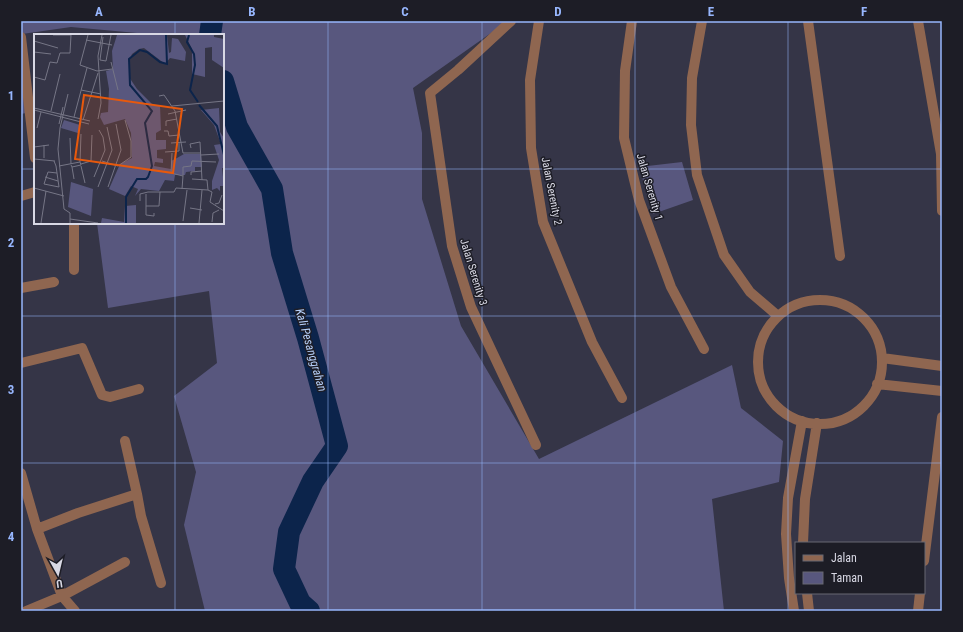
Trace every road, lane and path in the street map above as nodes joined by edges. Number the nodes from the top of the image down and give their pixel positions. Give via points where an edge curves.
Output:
1 (511, 21) edge
2 (539, 21) edge
3 (632, 21) edge
4 (702, 21) edge
5 (808, 21) edge
6 (918, 21) edge
7 (21, 37) edge
8 (34, 149) edge
9 (34, 192) edge
10 (21, 196) edge
11 (942, 211) edge
12 (74, 224) edge
13 (840, 256) dead end
14 (74, 270) dead end
15 (54, 282) dead end
16 (21, 288) edge
17 (778, 316) junction
18 (704, 349) dead end
19 (882, 358) junction
20 (21, 363) edge
21 (942, 366) edge
22 (877, 384) junction
23 (139, 389) dead end
24 (942, 391) edge
25 (622, 398) dead end
26 (942, 417) edge
27 (802, 421) junction
28 (817, 423) junction
29 (125, 441) dead end
30 (536, 445) dead end
31 (21, 472) edge
32 (137, 494) junction
33 (37, 529) junction
34 (803, 542) edge
35 (925, 553) edge
36 (125, 562) dead end
37 (162, 583) dead end
38 (807, 594) edge
39 (920, 594) edge
40 (62, 596) junction
41 (26, 611) edge
42 (75, 611) edge
43 (794, 611) edge
44 (809, 611) edge
45 (918, 611) edge

1 - 30 street, Jalan Serenity 3 via 430,94 452,246 471,307
2 - 25 street, Jalan Serenity 2 via 530,80 531,148 543,222 592,342
3 - 18 street, Jalan Serenity 1 via 625,71 624,138 639,200 671,287
4 - 17 street via 692,78 691,125 697,176 724,255 750,292
5 - 13 street
6 - 11 street via 941,154
7 - 8 street
9 - 10 street
12 - 14 street
15 - 16 street
17 - 19 street via 793,306 811,300 830,301 848,306 865,319 877,337
17 - 27 street via 767,328 760,343 757,359 760,379 769,398 784,412
19 - 21 street
19 - 22 street
20 - 23 street via 82,348 102,395 110,397
22 - 24 street
22 - 28 street via 868,401 854,413 836,421
26 - 35 street
27 - 28 street
27 - 43 street via 788,498 786,534
28 - 34 street via 805,500
29 - 32 street
31 - 33 street
32 - 33 street
32 - 37 street
33 - 40 street
36 - 40 street
38 - 44 street
39 - 45 street
40 - 41 street
40 - 42 street

